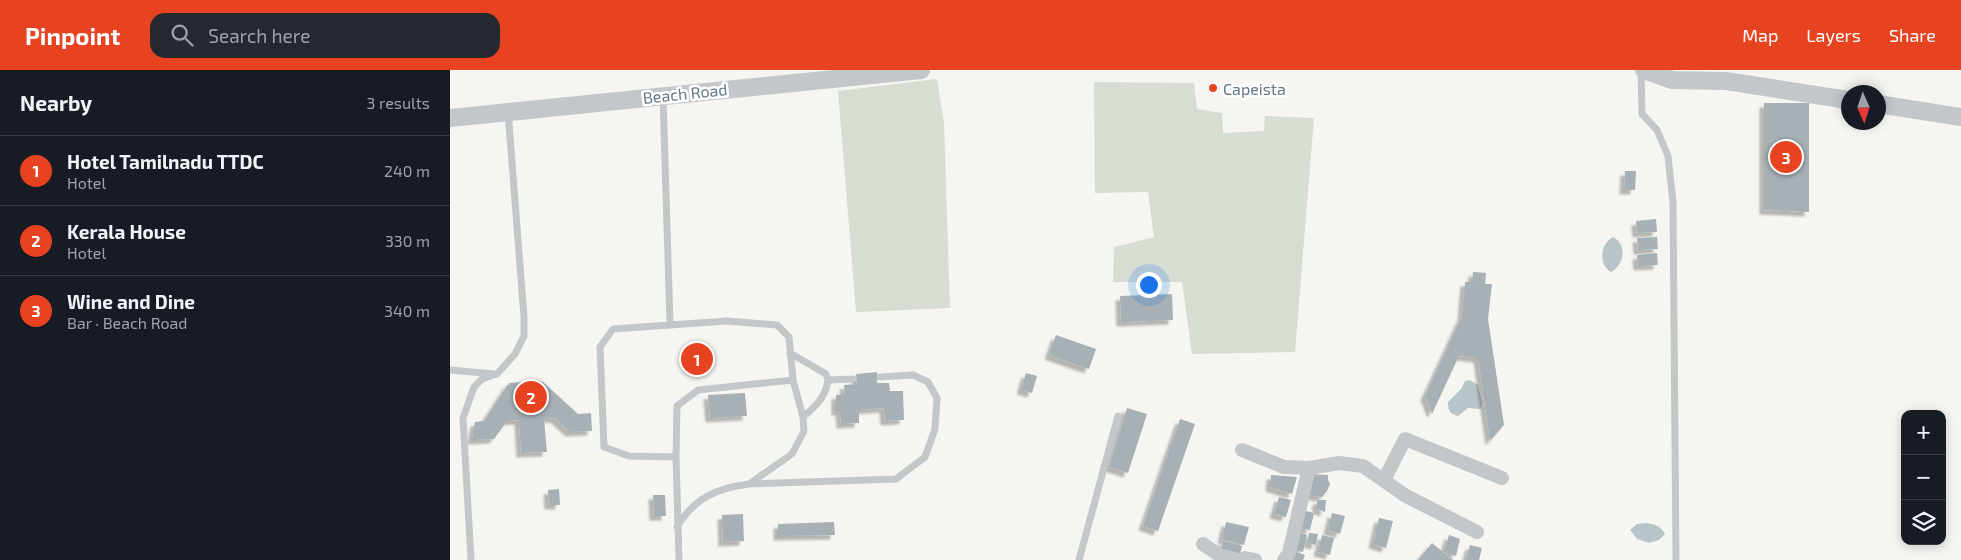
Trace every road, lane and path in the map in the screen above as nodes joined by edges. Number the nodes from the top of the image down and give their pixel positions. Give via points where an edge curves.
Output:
1 (921, 70) edge
2 (1642, 70) edge
3 (663, 96) junction
4 (1841, 99) edge
5 (1886, 105) edge
6 (508, 111) junction
7 (1961, 117) edge
8 (450, 118) edge
9 (670, 324) junction
10 (790, 353) junction
11 (450, 370) edge
12 (497, 374) junction
13 (880, 377) dead end
14 (853, 378) dead end
15 (793, 380) junction
16 (828, 380) junction
17 (1118, 416) dead end
18 (803, 417) junction
19 (1242, 450) dead end
20 (676, 457) junction
21 (1310, 468) junction
22 (1502, 478) dead end
23 (1384, 480) junction
24 (749, 484) junction
25 (677, 527) junction
26 (1477, 532) dead end
27 (1203, 544) dead end
28 (471, 560) edge
29 (678, 560) edge
30 (1079, 560) edge
31 (1245, 560) edge
32 (1284, 560) edge
33 (1676, 560) edge

1 - 3 street, Beach Road
2 - 4 street via 1672,80 1726,81
2 - 33 lane via 1642,114 1657,130 1668,156 1673,202
3 - 6 street, Beach Road
3 - 9 lane
5 - 7 street
6 - 8 street, Beach Road
6 - 12 lane via 524,336 515,354
9 - 10 lane via 726,321 777,325 789,338
9 - 20 lane via 614,329 600,347 604,448 629,456
10 - 15 lane
10 - 16 lane via 826,374
11 - 12 lane
12 - 28 lane via 482,379 474,387 463,418
13 - 24 lane via 913,375 928,382 937,398 935,429 926,457 896,479
14 - 16 lane
15 - 18 lane
15 - 20 lane via 698,390 677,406
16 - 18 lane via 818,405
17 - 30 lane
18 - 24 lane via 804,431 792,454
19 - 21 street via 1284,467
20 - 25 lane
21 - 23 street via 1339,463 1363,466
21 - 32 street
22 - 23 street via 1405,439
23 - 26 street via 1406,496
24 - 25 lane via 727,486 697,501
25 - 29 lane
27 - 31 street via 1219,555

